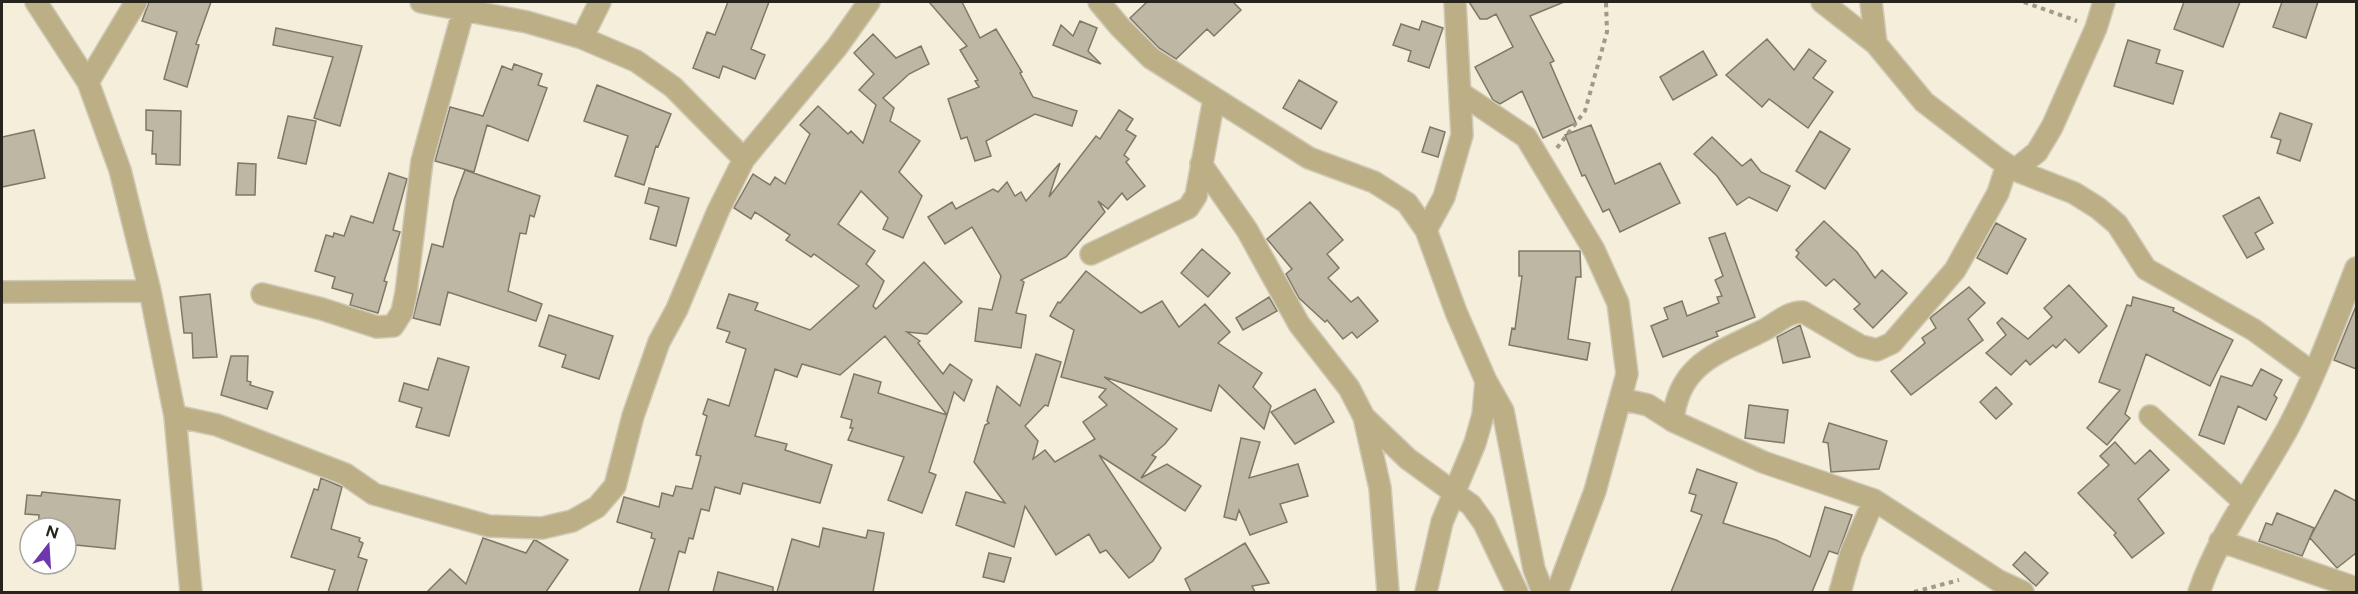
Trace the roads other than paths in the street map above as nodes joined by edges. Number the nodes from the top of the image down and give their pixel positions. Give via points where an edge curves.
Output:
1 (36, 2) edge
2 (136, 2) edge
3 (421, 2) edge
4 (600, 2) edge
5 (869, 2) edge
6 (1099, 2) edge
7 (1455, 2) edge
8 (1822, 2) edge
9 (1871, 2) edge
10 (2104, 2) edge
11 (462, 12) junction
12 (582, 38) junction
13 (1876, 44) junction
14 (88, 82) junction
15 (1462, 94) junction
16 (1214, 99) junction
17 (744, 159) junction
18 (1201, 164) junction
19 (2011, 167) junction
20 (1426, 230) junction
21 (1091, 254) dead end
22 (2356, 268) edge
23 (150, 291) junction
24 (2, 292) edge
25 (262, 294) dead end
26 (2313, 373) junction
27 (1486, 381) junction
28 (1621, 399) junction
29 (176, 416) junction
30 (2150, 416) dead end
31 (1364, 417) junction
32 (1672, 421) junction
33 (1454, 490) junction
34 (1874, 500) junction
35 (2244, 502) junction
36 (2220, 541) junction
37 (2356, 588) edge
38 (191, 592) edge
39 (1388, 592) edge
40 (1426, 592) edge
41 (1517, 592) edge
42 (1543, 592) edge
43 (1557, 592) edge
44 (1839, 592) edge
45 (2023, 592) edge
46 (2199, 592) edge

1 - 14 street
2 - 14 street
3 - 11 street
4 - 12 street
5 - 17 street
6 - 16 street via 1151,58
7 - 15 street
8 - 13 street
9 - 13 street
10 - 19 street via 2052,127 2037,152
11 - 12 street via 527,22
11 - 25 street via 422,160 406,293 402,312 393,326 377,327
12 - 17 street via 636,60 673,87
13 - 19 street via 1924,102
14 - 23 street via 120,170
15 - 20 street via 1462,135 1455,165
15 - 28 street via 1526,138 1594,250 1618,303 1627,374
16 - 18 street
16 - 20 street via 1309,158 1374,182 1407,203
17 - 29 street via 655,351 615,486 597,507 572,521 542,528 489,526 374,494 345,474 218,425
18 - 21 street via 1196,196 1188,208
18 - 31 street via 1247,230 1299,324 1349,388
19 - 26 street via 2074,193 2098,208 2117,224 2146,269 2254,330
19 - 32 street via 1955,270 1892,343 1877,350 1861,346 1803,312 1795,312 1711,356 1692,372 1678,391
20 - 27 street
22 - 26 street
23 - 24 street
23 - 29 street
26 - 35 street via 2288,427
27 - 33 street via 1475,443
27 - 42 street via 1503,411 1534,569
28 - 32 street via 1648,405
28 - 43 street via 1595,491
29 - 38 street
30 - 35 street
31 - 33 street via 1408,459
31 - 39 street via 1380,488
32 - 34 street via 1763,462
33 - 40 street via 1442,522
33 - 41 street via 1472,505 1484,523
34 - 44 street
34 - 45 street
35 - 36 street
36 - 37 street
36 - 46 street

